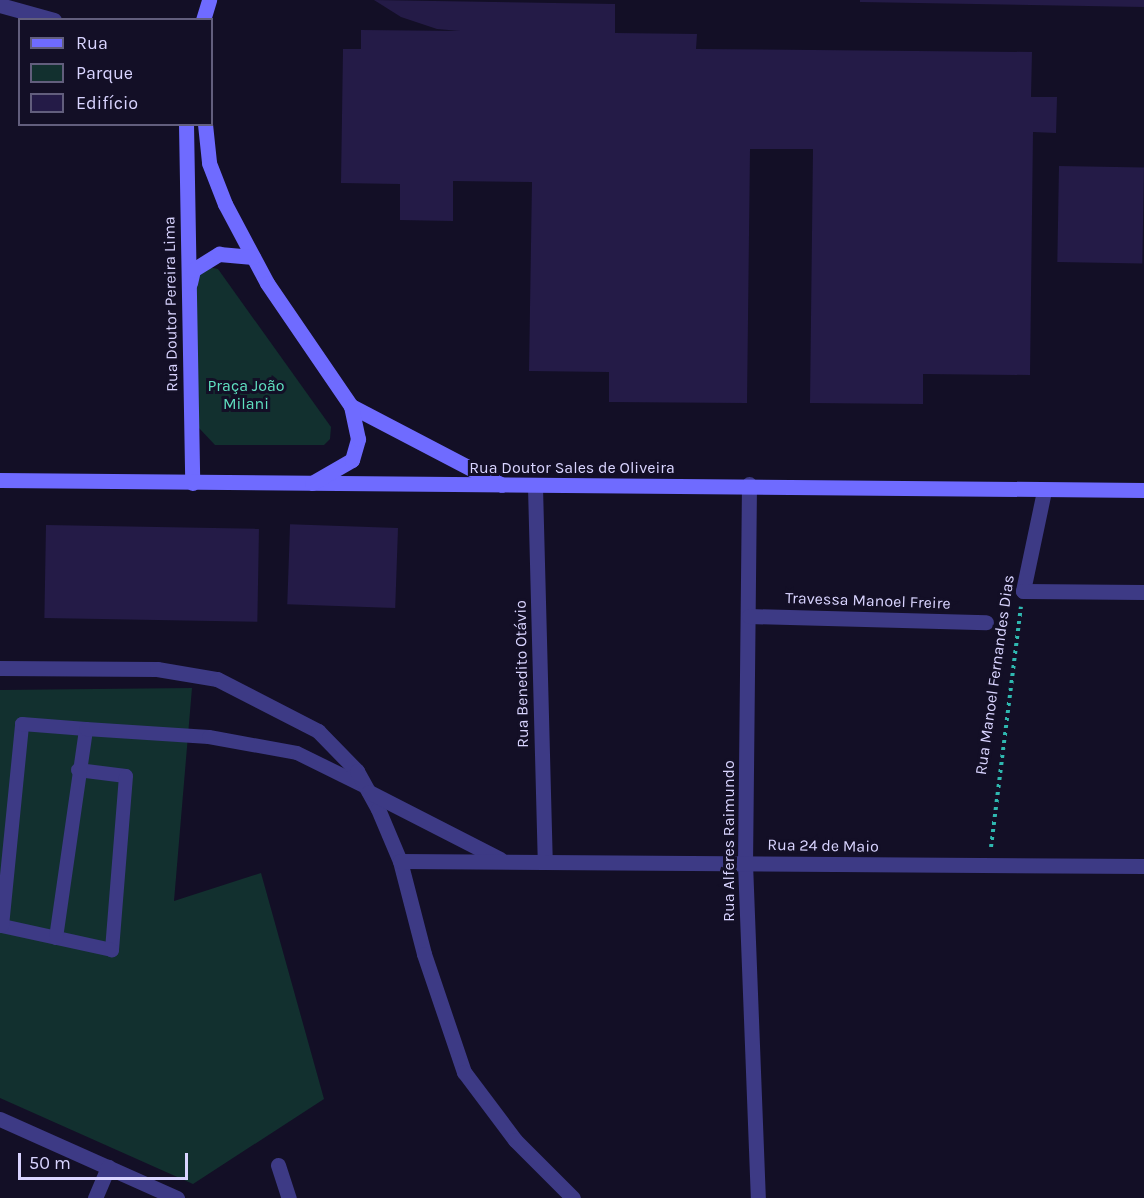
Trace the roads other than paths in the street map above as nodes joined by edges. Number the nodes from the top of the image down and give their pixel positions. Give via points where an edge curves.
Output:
1 (209, 0) edge
2 (0, 5) edge
3 (47, 18) edge
4 (204, 18) edge
5 (186, 126) edge
6 (205, 126) edge
7 (253, 257) junction
8 (189, 290) junction
9 (351, 406) junction
10 (0, 480) edge
11 (192, 483) junction
12 (309, 484) junction
13 (749, 484) junction
14 (505, 487) junction
15 (535, 487) junction
16 (1044, 490) junction
17 (1144, 490) edge
18 (1144, 592) edge
19 (749, 616) junction
20 (986, 622) dead end
21 (0, 668) edge
22 (86, 729) junction
23 (78, 770) junction
24 (366, 789) junction
25 (502, 860) junction
26 (545, 860) junction
27 (400, 861) junction
28 (745, 863) junction
29 (1144, 866) edge
30 (56, 938) junction
31 (0, 1119) edge
32 (278, 1165) dead end
33 (108, 1167) junction
34 (95, 1198) edge
35 (177, 1198) edge
36 (289, 1198) edge
37 (573, 1198) edge
38 (758, 1198) edge

1 - 4 main road
2 - 3 street
5 - 8 main road, Rua Doutor Pereira Lima
6 - 7 main road via 209,164
7 - 8 main road via 219,254 194,270
7 - 9 main road
8 - 11 main road, Rua Doutor Pereira Lima
9 - 12 main road via 358,439 352,460
9 - 14 main road
10 - 11 main road, Rua Doutor Sales de Oliveira
11 - 12 main road, Rua Doutor Sales de Oliveira
12 - 14 main road, Rua Doutor Sales de Oliveira
13 - 15 main road, Rua Doutor Sales de Oliveira
13 - 16 main road, Rua Doutor Sales de Oliveira
13 - 19 street, Rua Alferes Raimundo
14 - 15 main road, Rua Doutor Sales de Oliveira
15 - 26 street, Rua Benedito Otávio
16 - 17 main road, Rua Doutor Sales de Oliveira
16 - 18 street, Rua Manoel Fernandes Dias via 1023,591
19 - 20 street, Travessa Manoel Freire
19 - 28 street, Rua Alferes Raimundo
21 - 24 street via 157,669 216,679 318,731 357,771
22 - 23 lane
22 - 24 lane via 209,737 297,753
22 - 30 lane via 22,724 2,926
23 - 30 lane
23 - 30 lane via 126,776 112,950
24 - 25 street, Rua 24 de Maio
24 - 27 street
25 - 26 street, Rua 24 de Maio
25 - 27 street, Rua 24 de Maio
26 - 28 street, Rua 24 de Maio
27 - 37 street via 424,954 464,1072 515,1140
28 - 29 street, Rua 24 de Maio
28 - 38 street, Rua Alferes Raimundo
31 - 33 street
32 - 36 street
33 - 34 street
33 - 35 street

